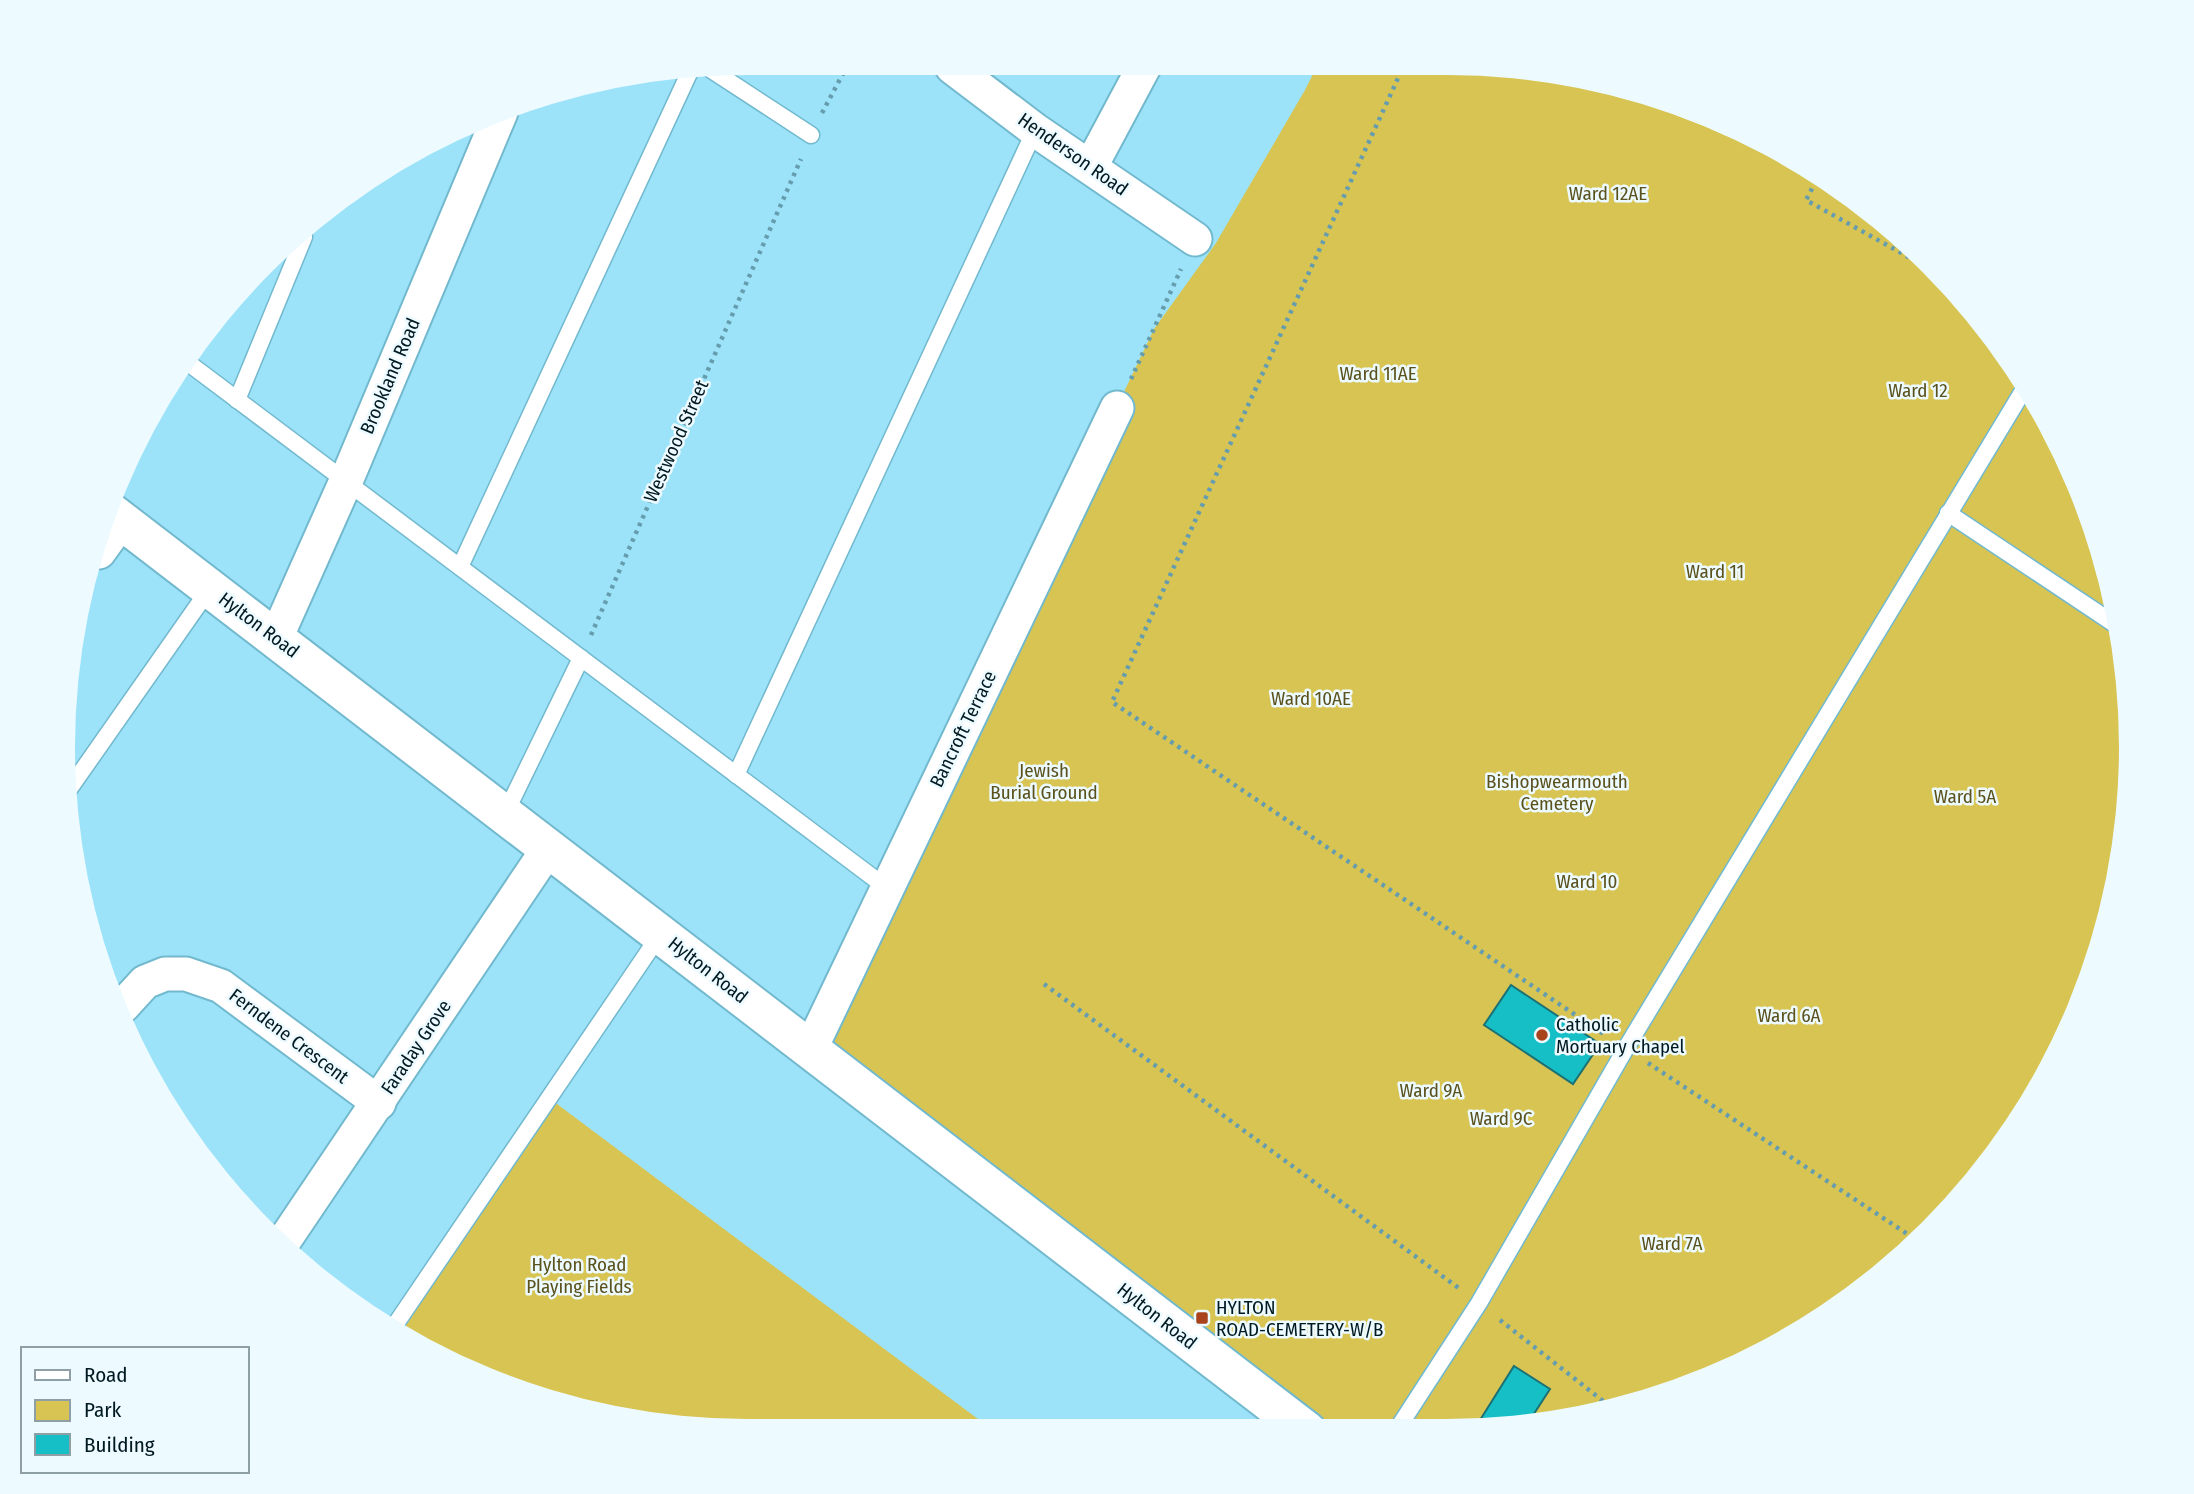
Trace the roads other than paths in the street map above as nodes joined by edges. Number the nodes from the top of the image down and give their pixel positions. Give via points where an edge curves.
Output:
1 (963, 75) edge
2 (1140, 75) edge
3 (721, 76) edge
4 (687, 78) edge
5 (496, 124) edge
6 (1035, 130) junction
7 (811, 135) road end
8 (1091, 166) junction
9 (1195, 239) road end
10 (301, 245) edge
11 (193, 367) edge
12 (2020, 396) edge
13 (237, 400) junction
14 (1117, 408) road end
15 (346, 481) junction
16 (1948, 513) junction
17 (116, 515) edge
18 (460, 567) junction
19 (210, 588) junction
20 (2106, 619) edge
21 (276, 638) junction
22 (581, 658) junction
23 (736, 775) junction
24 (76, 779) edge
25 (505, 814) junction
26 (548, 849) junction
27 (887, 888) junction
28 (661, 933) junction
29 (126, 1003) edge
30 (810, 1050) junction
31 (379, 1103) junction
32 (287, 1236) edge
33 (398, 1321) edge
34 (1291, 1419) edge
35 (1404, 1419) edge

1 - 6 street, Henderson Road
2 - 8 street
3 - 7 lane
4 - 18 lane
5 - 15 street, Brookland Road
6 - 8 street, Henderson Road
6 - 23 lane
8 - 9 street, Henderson Road
10 - 13 lane
11 - 13 lane
12 - 16 lane
13 - 15 lane
14 - 27 street, Bancroft Terrace
15 - 18 lane
15 - 21 street, Brookland Road
16 - 20 lane
16 - 35 lane via 1626,1048 1479,1303
17 - 19 street, Hylton Road
18 - 22 lane
19 - 21 street, Hylton Road
19 - 24 lane
21 - 25 street, Hylton Road
22 - 23 lane
22 - 25 lane
23 - 27 lane
25 - 26 street, Hylton Road
26 - 28 street, Hylton Road
26 - 31 street, Faraday Grove
27 - 30 street, Bancroft Terrace
28 - 30 street, Hylton Road
28 - 33 lane
29 - 31 street, Ferndene Crescent via 145,982 165,974 186,974 221,986
30 - 34 street, Hylton Road
31 - 32 street, Faraday Grove

